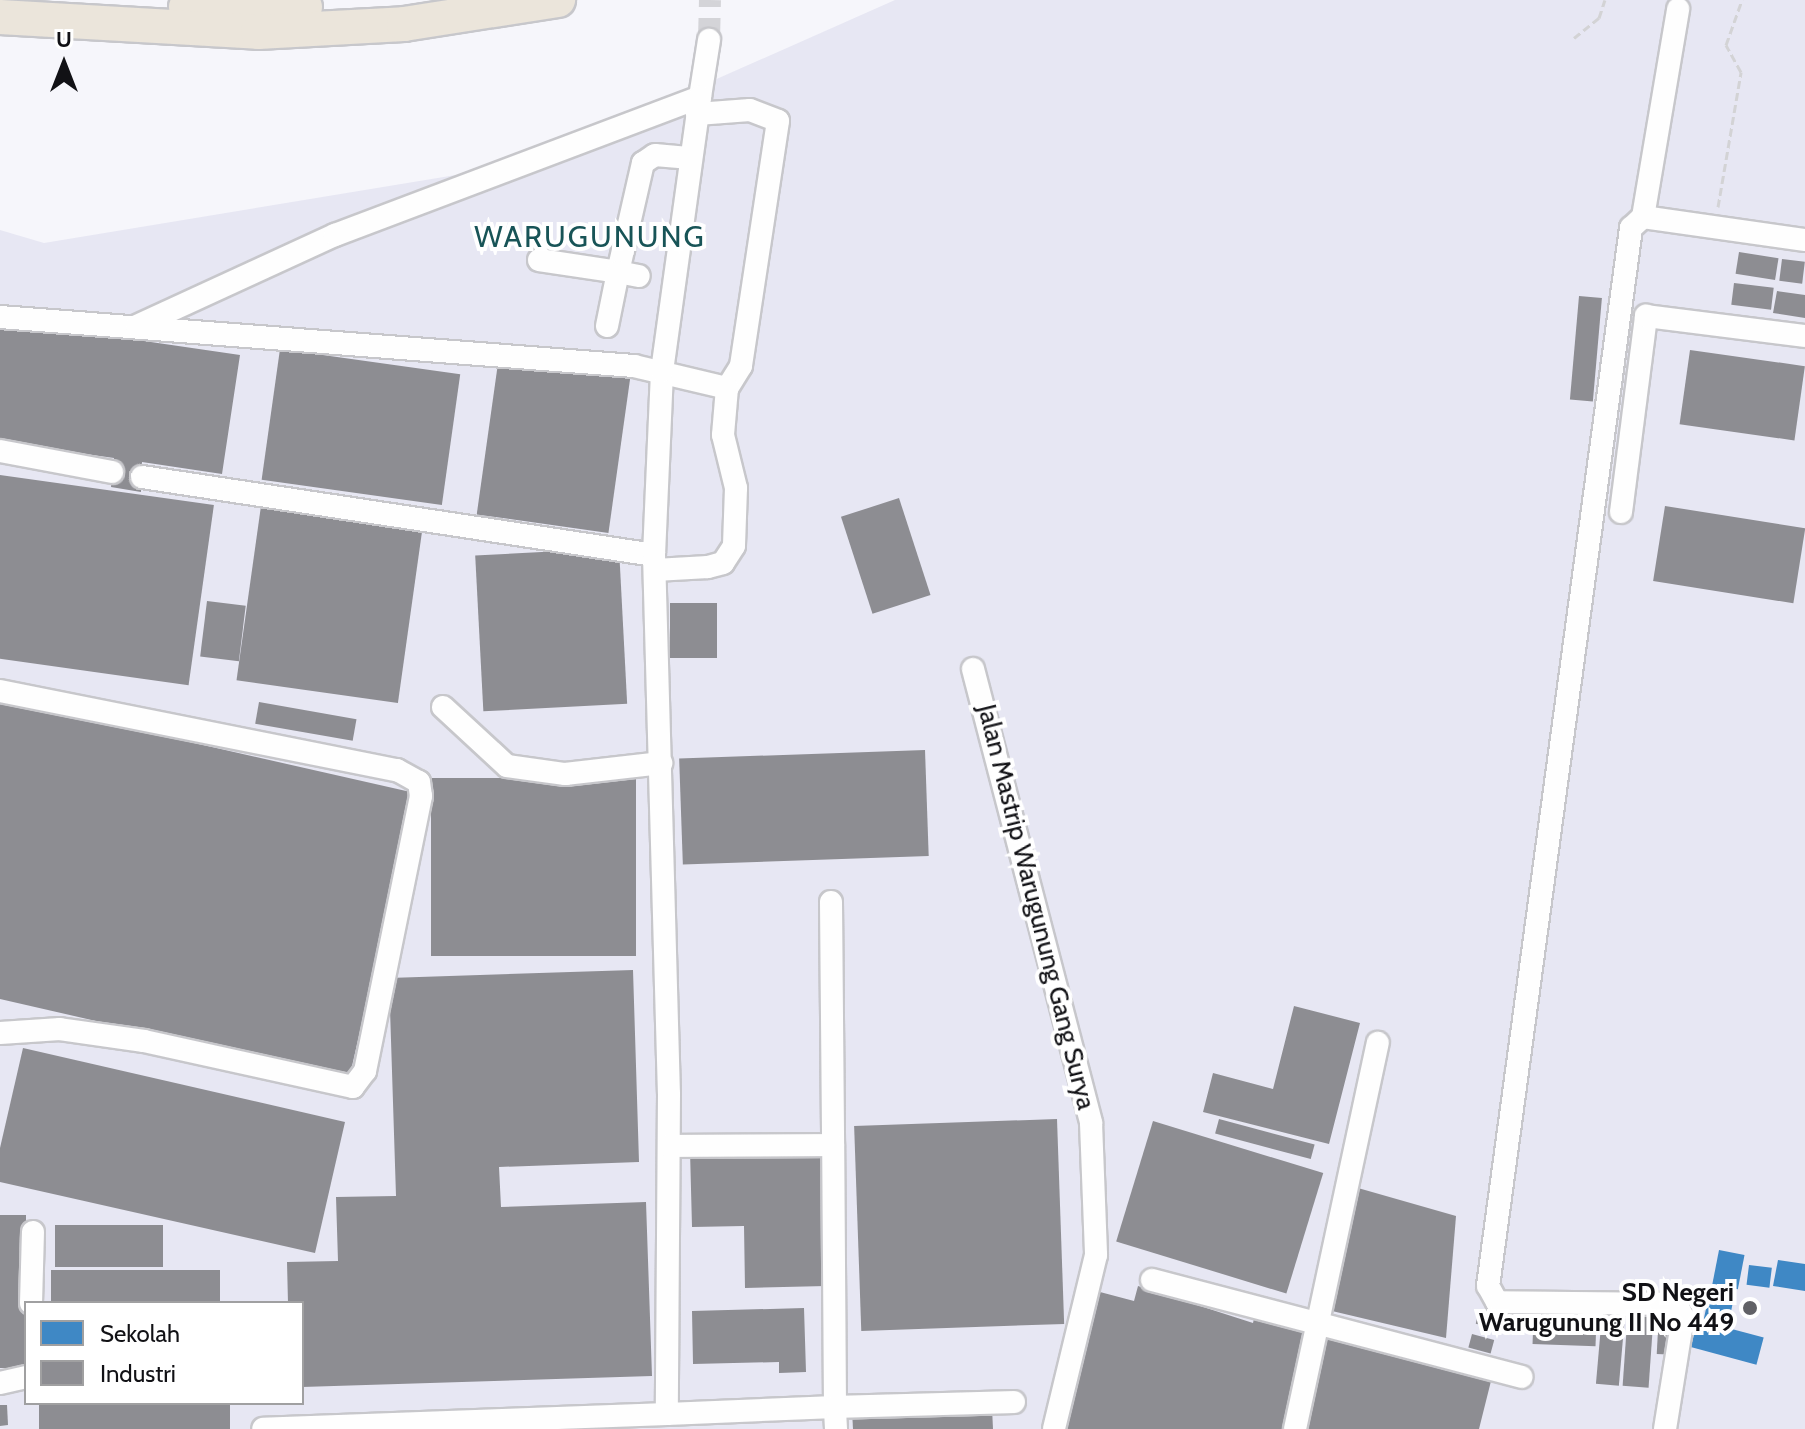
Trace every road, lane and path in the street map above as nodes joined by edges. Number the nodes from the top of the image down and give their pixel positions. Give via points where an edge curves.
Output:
1 (46, 0) edge
2 (407, 0) edge
3 (558, 0) edge
4 (1605, 0) edge
5 (1742, 0) edge
6 (1678, 9) dead end
7 (0, 17) edge
8 (1574, 38) dead end
9 (709, 40) tunnel mouth
10 (698, 106) junction
11 (691, 158) junction
12 (1643, 217) junction
13 (1715, 223) junction
14 (1805, 240) edge
15 (539, 260) dead end
16 (628, 274) junction
17 (0, 317) edge
18 (607, 326) dead end
19 (136, 327) junction
20 (1805, 336) edge
21 (662, 371) junction
22 (727, 388) junction
23 (0, 451) edge
24 (112, 472) dead end
25 (142, 477) dead end
26 (1621, 512) dead end
27 (654, 563) junction
28 (973, 669) dead end
29 (0, 691) edge
30 (443, 707) dead end
31 (661, 763) junction
32 (831, 902) dead end
33 (0, 1033) edge
34 (1378, 1043) dead end
35 (833, 1145) junction
36 (669, 1146) junction
37 (33, 1232) dead end
38 (1152, 1280) dead end
39 (31, 1301) edge
40 (1320, 1322) junction
41 (24, 1377) edge
42 (1521, 1377) dead end
43 (0, 1383) edge
44 (1014, 1402) dead end
45 (667, 1414) junction
46 (835, 1418) edge
47 (263, 1429) edge
48 (1054, 1429) edge
49 (1295, 1429) edge
50 (1665, 1429) edge

1 - 2 highway via 278,9
3 - 7 highway via 404,24 258,32
4 - 8 path via 1599,18
5 - 13 path via 1726,45 1741,72
6 - 12 street
9 - 10 street
10 - 11 street
10 - 19 street via 335,235
10 - 22 street via 750,110 778,121 741,366
11 - 16 street via 655,155 643,163
11 - 21 street
12 - 13 street
12 - 50 street via 1631,228 1488,1286 1497,1302 1665,1301 1683,1317
13 - 14 street
15 - 16 street
16 - 18 street
17 - 19 street
19 - 21 street
20 - 26 street via 1646,316
21 - 22 street
21 - 27 street
22 - 27 street via 723,435 736,488 734,546 723,563 708,567
23 - 24 street
25 - 27 street
27 - 31 street
28 - 48 street, Jalan Mastrip Warugunung Gang Surya via 1091,1123 1096,1255
29 - 33 street via 397,770 419,782 421,796 365,1071 353,1087 144,1041 60,1029
30 - 31 street via 507,766 565,774
31 - 36 street
32 - 35 street
34 - 40 street
35 - 36 street
35 - 46 street
36 - 45 street
37 - 39 street
38 - 40 street
40 - 42 street
40 - 49 street
41 - 43 street
44 - 46 street
45 - 46 street
45 - 47 street

